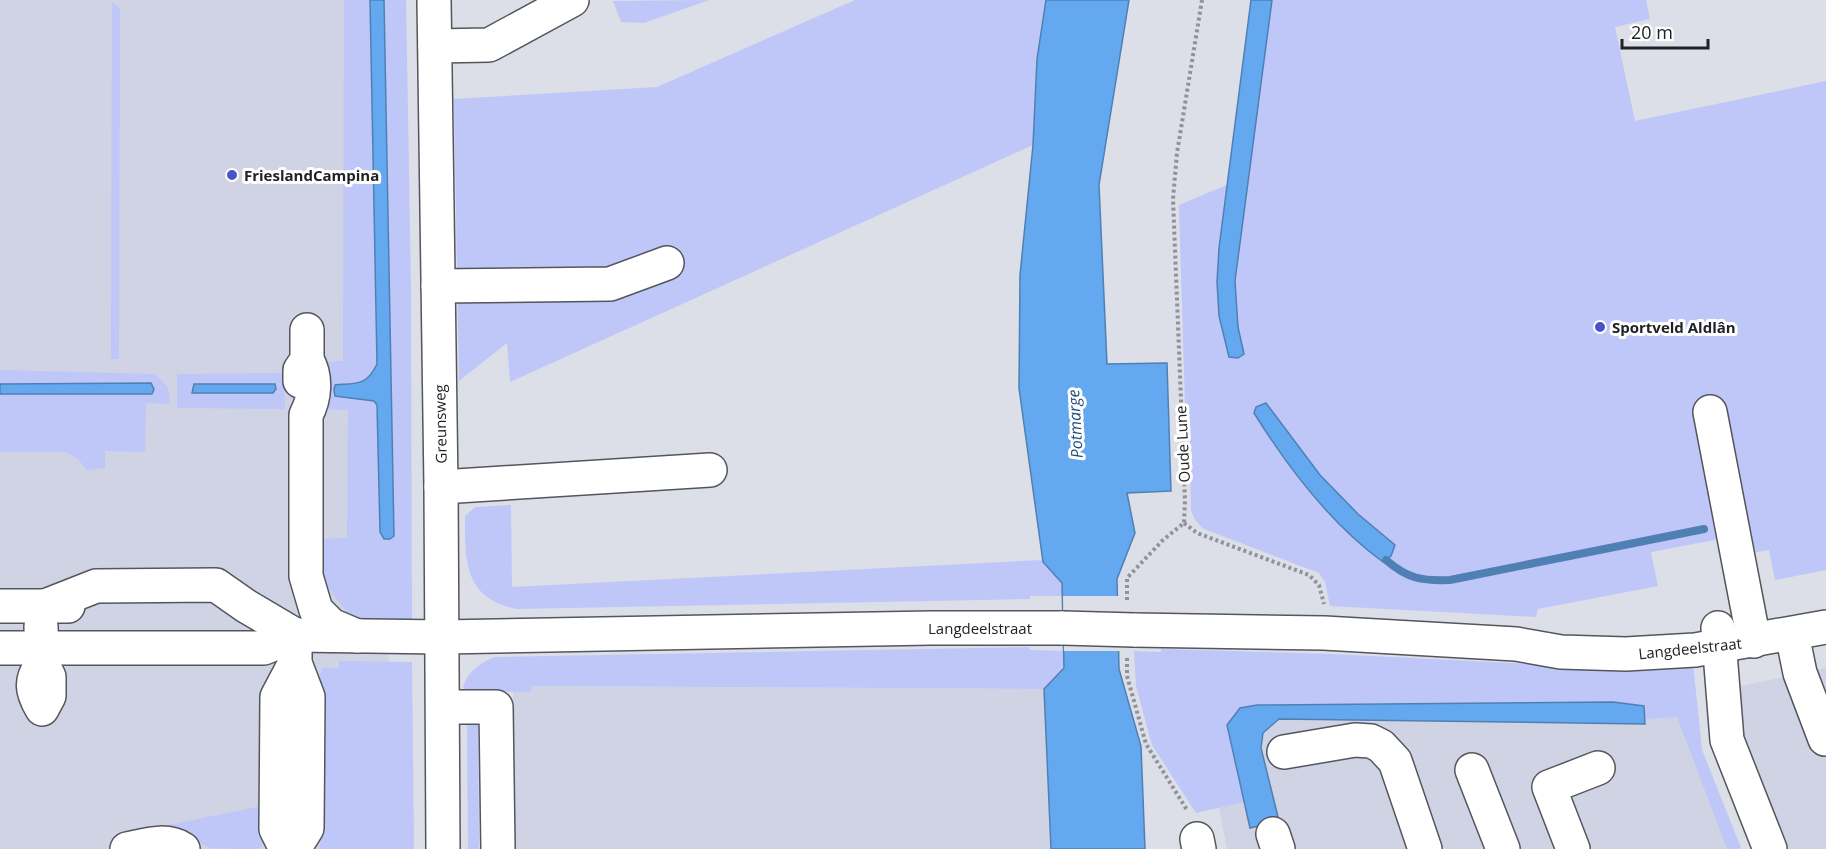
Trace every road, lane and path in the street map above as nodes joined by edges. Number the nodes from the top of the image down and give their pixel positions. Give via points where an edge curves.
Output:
1 (434, 0) edge
2 (572, 0) edge
3 (1202, 0) edge
4 (435, 46) junction
5 (668, 263) dead end
6 (438, 286) junction
7 (307, 345) dead end
8 (1710, 412) dead end
9 (710, 470) dead end
10 (441, 487) junction
11 (1184, 523) junction
12 (0, 606) edge
13 (43, 606) junction
14 (1826, 614) edge
15 (1826, 627) edge
16 (1130, 632) junction
17 (1753, 632) junction
18 (1324, 633) junction
19 (1792, 634) junction
20 (358, 637) junction
21 (443, 637) junction
22 (1719, 637) junction
23 (291, 641) junction
24 (0, 648) edge
25 (42, 656) junction
26 (443, 707) junction
27 (1825, 739) edge
28 (1284, 752) dead end
29 (1598, 768) dead end
30 (1472, 770) dead end
31 (1198, 844) edge
32 (127, 849) edge
33 (183, 849) edge
34 (286, 849) edge
35 (294, 849) edge
36 (444, 849) edge
37 (498, 849) edge
38 (1425, 849) edge
39 (1503, 849) edge
40 (1573, 849) edge
41 (1770, 849) edge

1 - 4 street, Greunsweg
2 - 4 street via 489,45
3 - 11 path, Oude Lune via 1173,199
4 - 6 street, Greunsweg
5 - 6 street via 610,284
6 - 10 street, Greunsweg
7 - 20 street via 313,370 313,402 306,415 306,576 316,610 331,625
8 - 17 street
9 - 10 street
10 - 21 street, Greunsweg
11 - 16 path via 1127,578
11 - 18 path via 1197,533 1314,578 1323,597
12 - 13 street
13 - 23 street, Langdeelstraat via 96,627
13 - 23 street via 96,586 216,585
13 - 25 street
14 - 17 street, Langdeelstraat
15 - 19 street, Langdeelstraat
16 - 18 street, Langdeelstraat
16 - 21 street, Langdeelstraat, bridge via 907,628
16 - 31 path via 1127,676 1146,744 1192,819
17 - 19 street, Langdeelstraat
17 - 22 street, Langdeelstraat
18 - 22 street, Langdeelstraat via 1516,644 1648,636
19 - 27 street via 1800,673
20 - 21 street, Langdeelstraat
20 - 23 street, Langdeelstraat
21 - 26 street, Greunsweg
22 - 41 street via 1727,740
23 - 25 street via 264,648
23 - 34 street via 277,697 276,829
23 - 35 street via 308,697 307,828
24 - 25 street
26 - 36 street, Greunsweg
26 - 37 street via 496,707
28 - 38 street via 1355,740 1381,746 1395,761
29 - 40 street via 1549,787
30 - 39 street
32 - 33 street via 174,843

